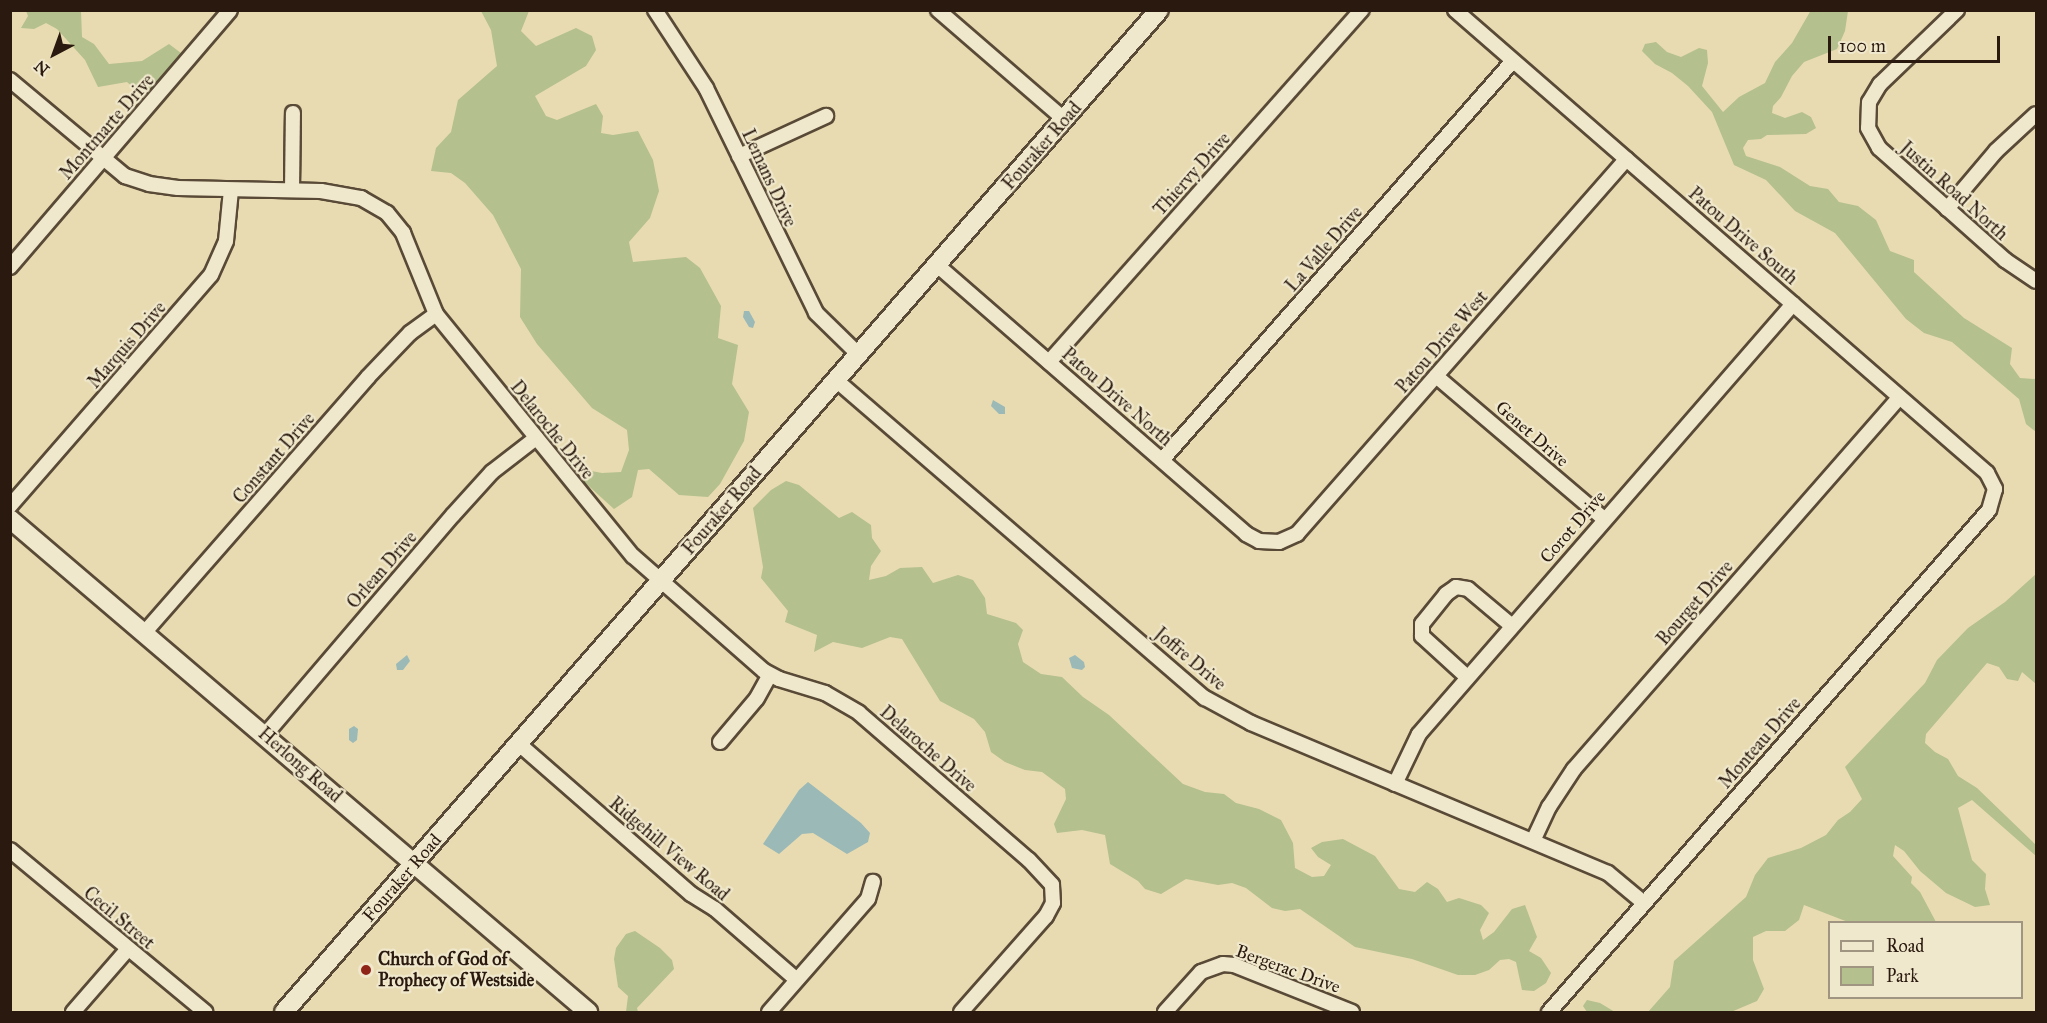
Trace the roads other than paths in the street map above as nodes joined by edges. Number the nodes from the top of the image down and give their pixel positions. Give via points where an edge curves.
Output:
1 (230, 10) edge
2 (655, 10) edge
3 (938, 10) edge
4 (1160, 10) edge
5 (1362, 10) edge
6 (1455, 10) edge
7 (1957, 10) edge
8 (1512, 62) junction
9 (10, 80) edge
10 (293, 113) dead end
11 (2037, 114) edge
12 (826, 116) dead end
13 (1065, 120) junction
14 (739, 156) junction
15 (104, 159) junction
16 (1626, 159) junction
17 (231, 190) junction
18 (292, 190) junction
19 (1947, 209) junction
20 (937, 265) junction
21 (10, 267) edge
22 (2037, 281) edge
23 (1793, 304) junction
24 (436, 314) junction
25 (858, 354) junction
26 (1049, 362) junction
27 (1437, 376) junction
28 (836, 380) junction
29 (1899, 398) junction
30 (536, 438) junction
31 (1162, 460) junction
32 (1995, 496) joint
33 (10, 506) edge
34 (10, 519) edge
35 (1604, 519) junction
36 (1279, 542) joint
37 (662, 580) junction
38 (1512, 626) junction
39 (145, 632) junction
40 (771, 675) junction
41 (1467, 677) junction
42 (265, 735) junction
43 (720, 742) dead end
44 (519, 744) junction
45 (1395, 784) junction
46 (1533, 841) junction
47 (10, 850) edge
48 (414, 864) junction
49 (873, 882) dead end
50 (1644, 903) junction
51 (128, 949) junction
52 (797, 980) junction
53 (1343, 1011) edge
54 (73, 1012) edge
55 (205, 1012) edge
56 (284, 1012) edge
57 (588, 1012) edge
58 (769, 1012) edge
59 (962, 1012) edge
60 (1165, 1012) edge
61 (1549, 1012) edge

1 - 15 street, Montmarte Drive
2 - 14 street, Lemans Drive via 706,88
3 - 13 street
4 - 13 main road, Fouraker Road
5 - 26 street, Thiervy Drive
6 - 8 street, Patou Drive South
7 - 19 street, Justin Road North via 1880,84 1866,115 1875,143
8 - 16 street, Patou Drive South
8 - 31 street, La Valle Drive
9 - 15 street, Delaroche Drive
10 - 18 street
11 - 19 street via 1996,151
12 - 14 street
13 - 20 main road, Fouraker Road
14 - 25 street, Lemans Drive via 816,313
15 - 17 street, Delaroche Drive via 125,176 149,184
15 - 21 street, Montmarte Drive
16 - 23 street, Patou Drive South
16 - 27 street, Patou Drive West
17 - 18 street, Delaroche Drive
17 - 33 street, Marquis Drive via 226,241 211,275
18 - 24 street, Delaroche Drive via 361,198 387,213 407,242
19 - 22 street, Justin Road North via 2005,260
20 - 25 main road, Fouraker Road
20 - 26 street, Patou Drive North
23 - 29 street, Patou Drive South
23 - 35 street, Corot Drive
24 - 30 street, Delaroche Drive
24 - 39 street, Constant Drive via 410,333 368,377
25 - 28 main road, Fouraker Road
26 - 31 street, Patou Drive North
27 - 35 street, Genet Drive
27 - 36 street, Patou Drive West via 1297,534
28 - 37 main road, Fouraker Road
28 - 45 street, Joffre Drive via 1205,698 1251,723
29 - 32 street, Patou Drive South via 1987,473 1993,481
29 - 46 street, Bourget Drive via 1574,769
30 - 37 street, Delaroche Drive via 619,540
30 - 42 street, Orlean Drive via 484,481
31 - 36 street, Patou Drive North via 1246,534 1266,543
32 - 50 street, Monteau Drive via 1989,510
34 - 39 main road, Herlong Road
35 - 38 street, Corot Drive
37 - 40 street, Delaroche Drive
37 - 44 main road, Fouraker Road
38 - 41 street, Corot Drive
38 - 41 street via 1468,589 1456,587 1446,594 1422,624 1422,636
39 - 42 main road, Herlong Road
40 - 43 street
40 - 59 street, Delaroche Drive via 825,693 859,713 1029,860 1052,885 1053,903 1046,916
41 - 45 street, Corot Drive via 1419,734
42 - 48 main road, Herlong Road
44 - 48 main road, Fouraker Road
44 - 52 street, Ridgehill View Road via 691,894 715,909
45 - 46 street, Joffre Drive
46 - 50 street, Joffre Drive via 1608,873
47 - 51 street, Cecil Street
48 - 56 main road, Fouraker Road
48 - 57 main road, Herlong Road
49 - 52 street via 868,899
50 - 61 street, Monteau Drive
51 - 54 street
51 - 55 street, Cecil Street
52 - 58 street
53 - 60 street, Bergerac Drive via 1234,965 1211,966 1201,972

